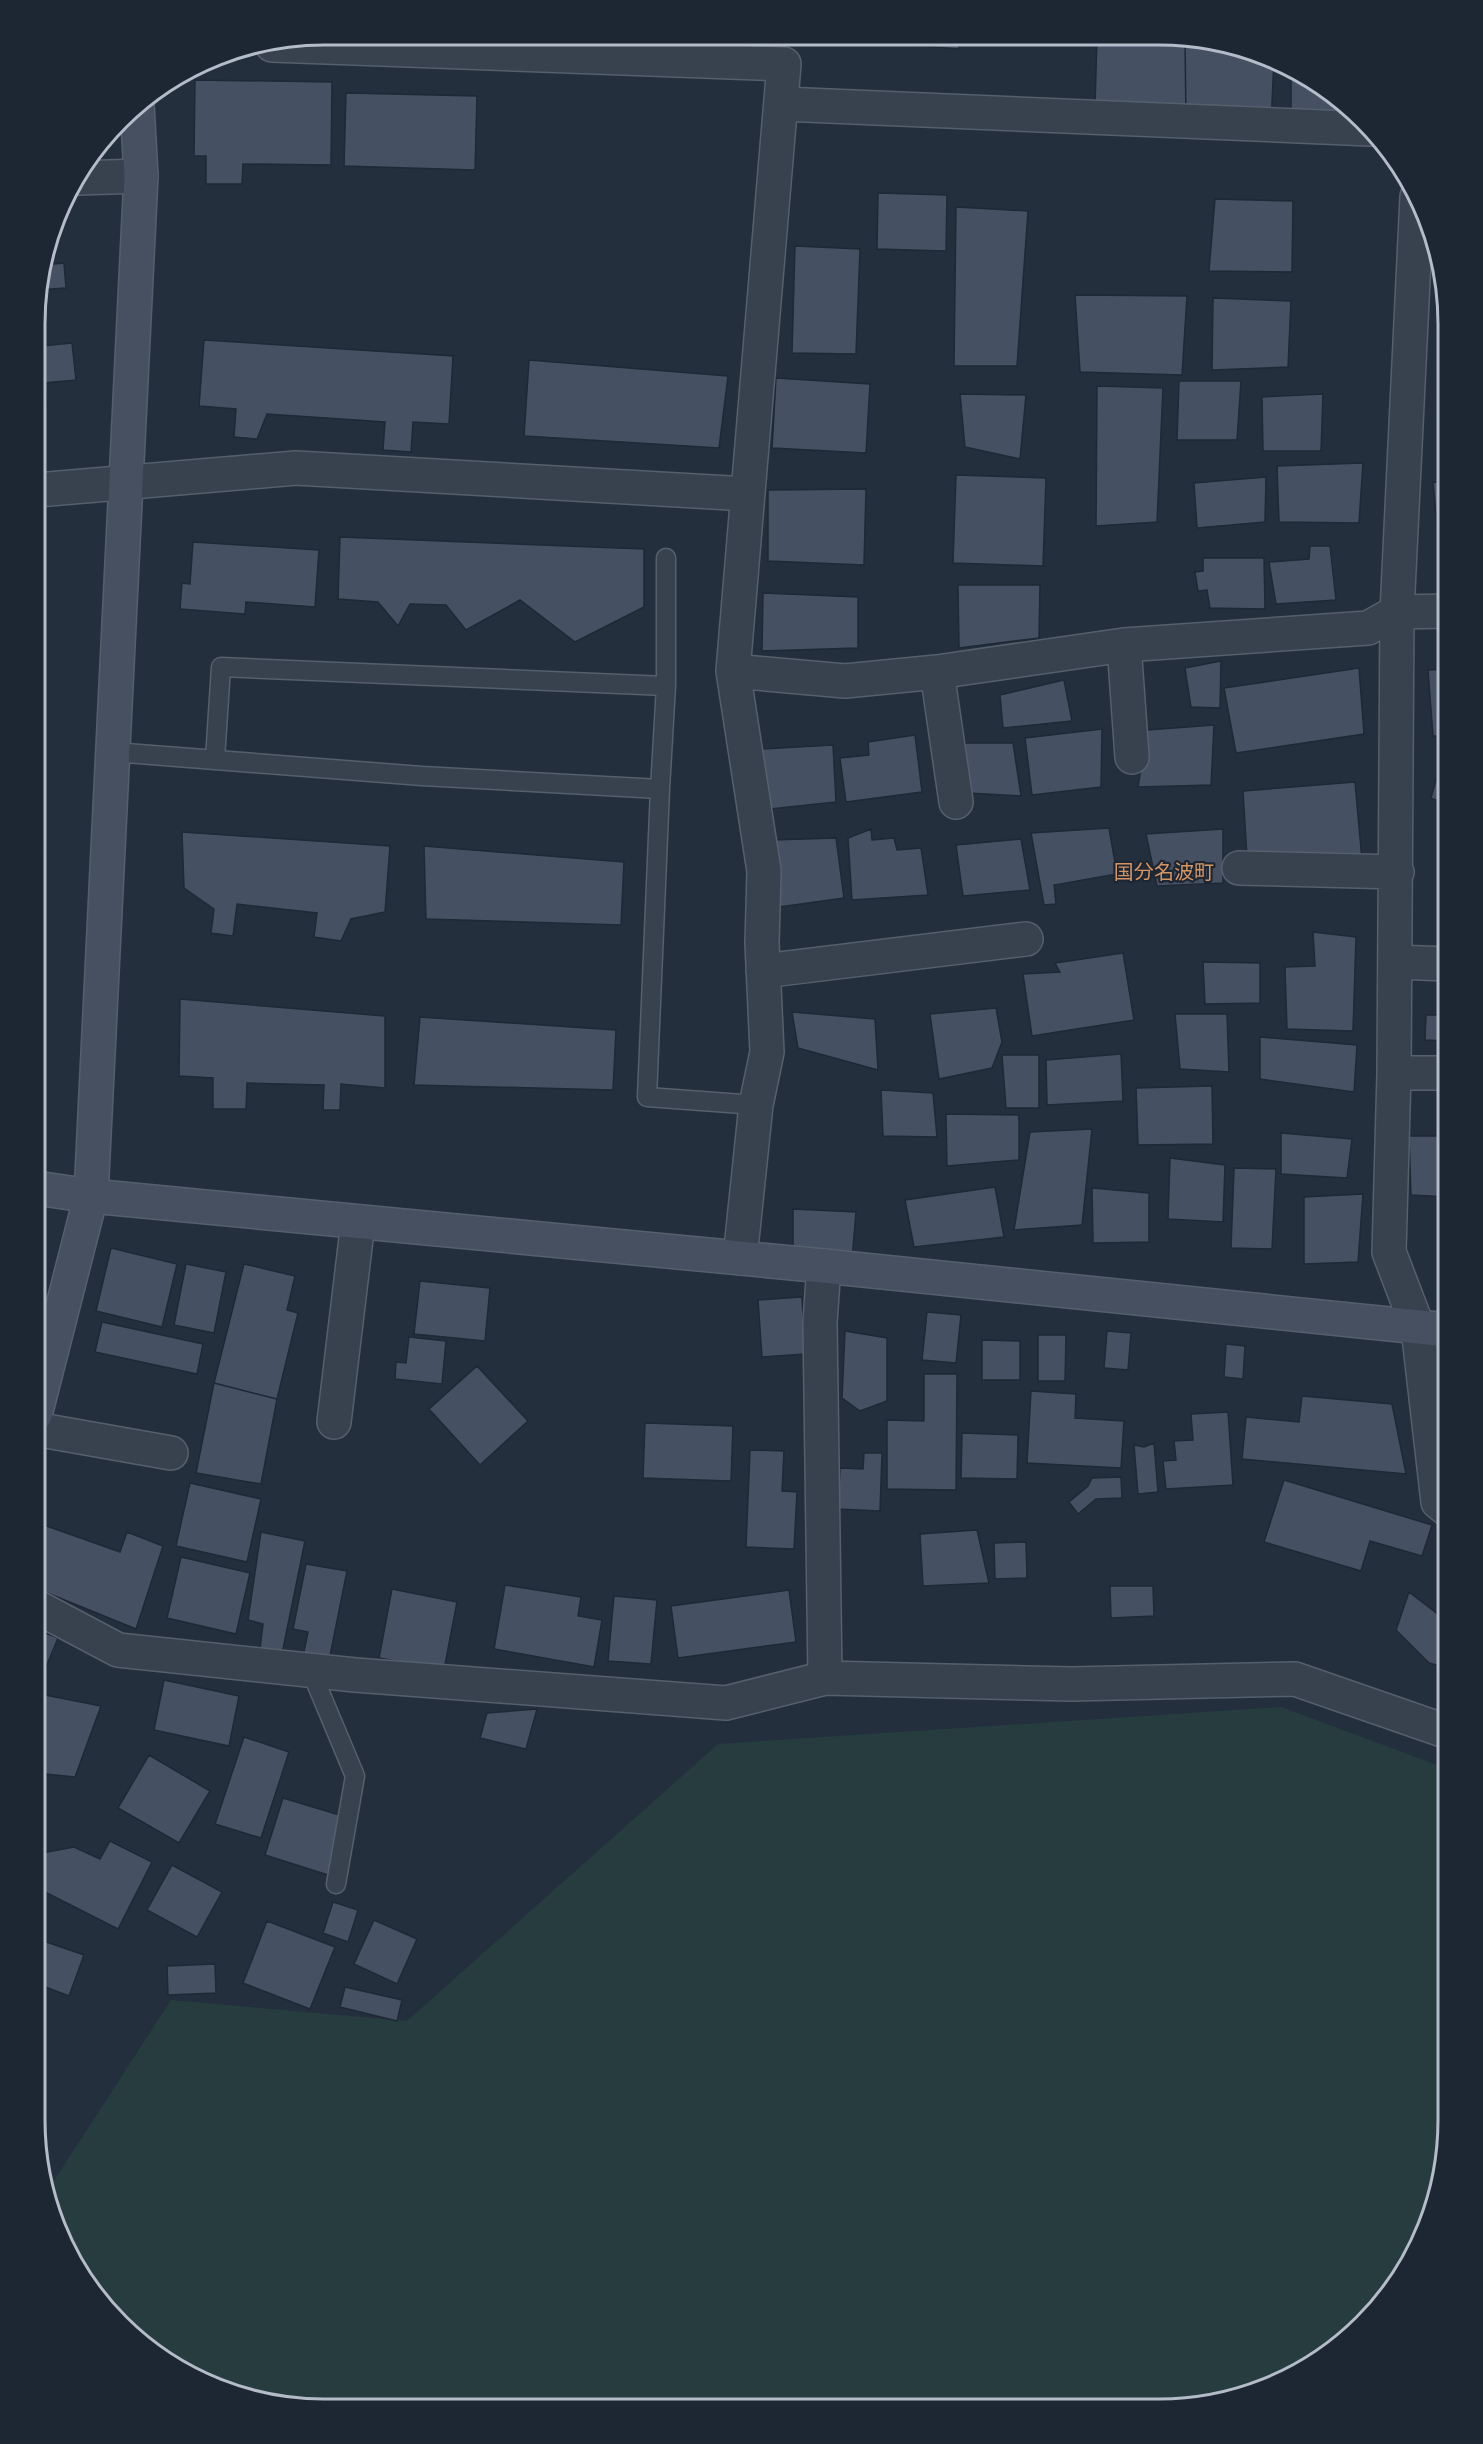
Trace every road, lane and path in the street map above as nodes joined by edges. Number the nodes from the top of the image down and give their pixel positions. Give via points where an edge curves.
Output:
1 (303, 46) edge
2 (782, 104) junction
3 (138, 116) edge
4 (1357, 128) edge
5 (141, 176) junction
6 (86, 178) edge
7 (1416, 215) edge
8 (126, 484) junction
9 (45, 489) edge
10 (747, 494) junction
11 (666, 558) dead end
12 (1438, 611) edge
13 (1397, 612) junction
14 (1124, 645) junction
15 (733, 671) junction
16 (937, 672) junction
17 (666, 686) junction
18 (113, 752) junction
19 (1132, 757) dead end
20 (215, 759) junction
21 (660, 789) junction
22 (956, 802) dead end
23 (1239, 868) dead end
24 (1396, 872) junction
25 (1026, 939) dead end
26 (1395, 962) junction
27 (1438, 964) edge
28 (763, 971) junction
29 (1394, 1073) junction
30 (1438, 1073) edge
31 (756, 1105) junction
32 (45, 1189) edge
33 (91, 1196) junction
34 (358, 1222) junction
35 (740, 1258) junction
36 (824, 1266) junction
37 (1433, 1329) edge
38 (45, 1376) edge
39 (333, 1422) dead end
40 (45, 1431) edge
41 (171, 1454) dead end
42 (1438, 1502) edge
43 (45, 1611) edge
44 (311, 1671) junction
45 (825, 1678) junction
46 (1438, 1729) edge
47 (336, 1884) dead end

1 - 2 street via 784,64
2 - 4 street
2 - 10 street
3 - 5 street
5 - 6 street
5 - 8 street
7 - 13 street
8 - 9 street
8 - 10 street via 296,468
8 - 18 street
10 - 15 street
11 - 17 lane
12 - 13 street
13 - 14 street via 1368,628
13 - 24 street
14 - 16 street
14 - 19 street
15 - 16 street via 845,681
15 - 28 street via 764,871
16 - 22 street
17 - 20 lane via 222,667
17 - 21 lane
18 - 20 lane
18 - 33 street
20 - 21 lane via 422,776
21 - 31 lane via 647,1097
23 - 24 street
24 - 26 street
25 - 28 street
26 - 27 street
26 - 29 street
28 - 31 street via 767,1052
29 - 30 street
29 - 37 street via 1389,1252
31 - 35 street
32 - 33 street
33 - 34 street
33 - 38 street
34 - 35 street
34 - 39 street
35 - 36 street
36 - 37 street
36 - 45 street via 820,1322
37 - 42 street
40 - 41 street
43 - 44 street via 118,1650
44 - 45 street via 726,1703
44 - 47 lane via 355,1776
45 - 46 street via 1072,1684 1295,1679

